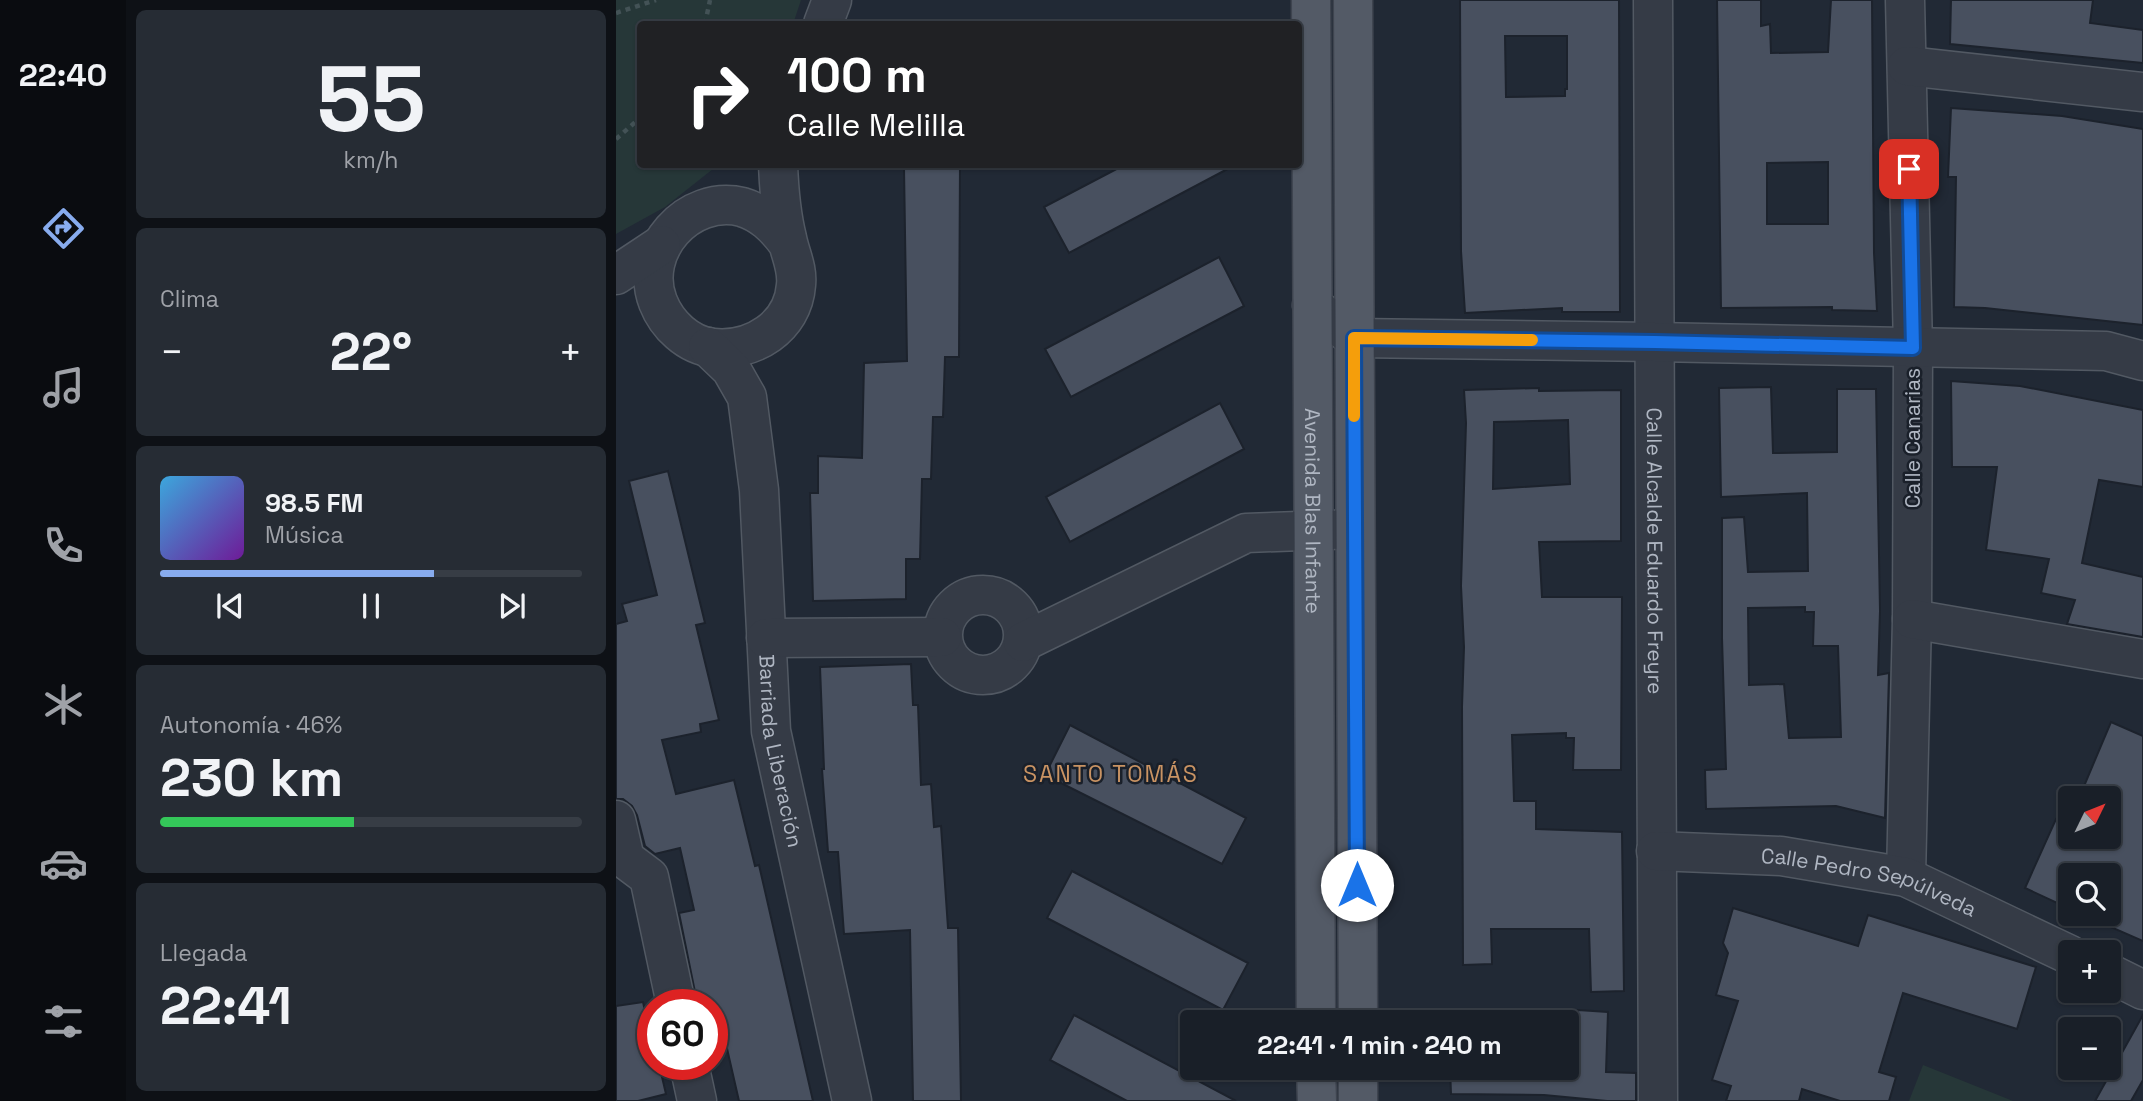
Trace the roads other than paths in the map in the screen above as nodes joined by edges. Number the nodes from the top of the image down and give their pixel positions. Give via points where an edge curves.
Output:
1 (832, 0) edge
2 (1311, 0) edge
3 (1353, 0) edge
4 (1653, 0) edge
5 (1905, 0) edge
6 (824, 21) edge
7 (1907, 66) junction
8 (2143, 92) edge
9 (761, 168) edge
10 (778, 168) edge
11 (721, 205) junction
12 (787, 242) junction
13 (661, 245) junction
14 (616, 275) edge
15 (616, 299) edge
16 (1312, 305) junction
17 (667, 319) junction
18 (778, 326) junction
19 (1354, 338) junction
20 (1655, 342) junction
21 (708, 347) junction
22 (1913, 348) junction
23 (2143, 361) edge
24 (747, 397) junction
25 (1354, 529) junction
26 (1313, 530) junction
27 (1912, 619) junction
28 (942, 637) junction
29 (765, 638) junction
30 (1023, 642) junction
31 (2143, 659) edge
32 (616, 820) edge
33 (1656, 851) junction
34 (1906, 877) junction
35 (2058, 949) edge
36 (2121, 980) edge
37 (673, 989) edge
38 (2143, 990) edge
39 (1316, 1010) edge
40 (1358, 1010) edge
41 (692, 1080) edge
42 (1316, 1080) edge
43 (1358, 1080) edge
44 (697, 1101) edge
45 (852, 1101) edge
46 (1317, 1101) edge
47 (1358, 1101) edge
48 (1658, 1101) edge

1 - 6 street
2 - 16 main road, Avenida Blas Infante
3 - 19 main road, Avenida Blas Infante
4 - 20 street, Calle Alcalde Eduardo Freyre
5 - 7 street, Calle Canarias
7 - 8 street
7 - 22 street, Calle Canarias
9 - 11 street
10 - 12 street
11 - 12 street via 759,214
11 - 13 street via 697,211 676,225
12 - 18 street via 795,263 796,286
13 - 14 street
13 - 17 street via 653,282
15 - 17 street
16 - 19 street
16 - 26 main road, Avenida Blas Infante
17 - 21 street via 678,332
18 - 21 street via 746,346
18 - 24 street, Barriada Liberación via 758,361
19 - 20 street
19 - 25 main road, Avenida Blas Infante
20 - 22 street
20 - 33 street, Calle Alcalde Eduardo Freyre
21 - 24 street, Barriada Liberación via 731,369
22 - 23 street via 2106,351
22 - 27 street, Calle Canarias
24 - 29 street, Barriada Liberación via 759,490
25 - 26 street
25 - 40 main road, Avenida Blas Infante
26 - 30 street via 1246,533
26 - 39 main road, Avenida Blas Infante
27 - 31 street
27 - 34 street, Calle Canarias
28 - 29 street
28 - 30 street via 957,666 979,675 1003,670
28 - 30 street via 949,611 970,596 984,594 1009,603 1022,625
29 - 45 street, Barriada Liberación via 771,731
32 - 37 street via 625,859 649,877
33 - 34 street, Calle Pedro Sepúlveda via 1782,856
33 - 48 street, Calle Alcalde Eduardo Freyre
34 - 35 street, Calle Pedro Sepúlveda
36 - 38 street
41 - 44 street
42 - 46 main road
43 - 47 main road

